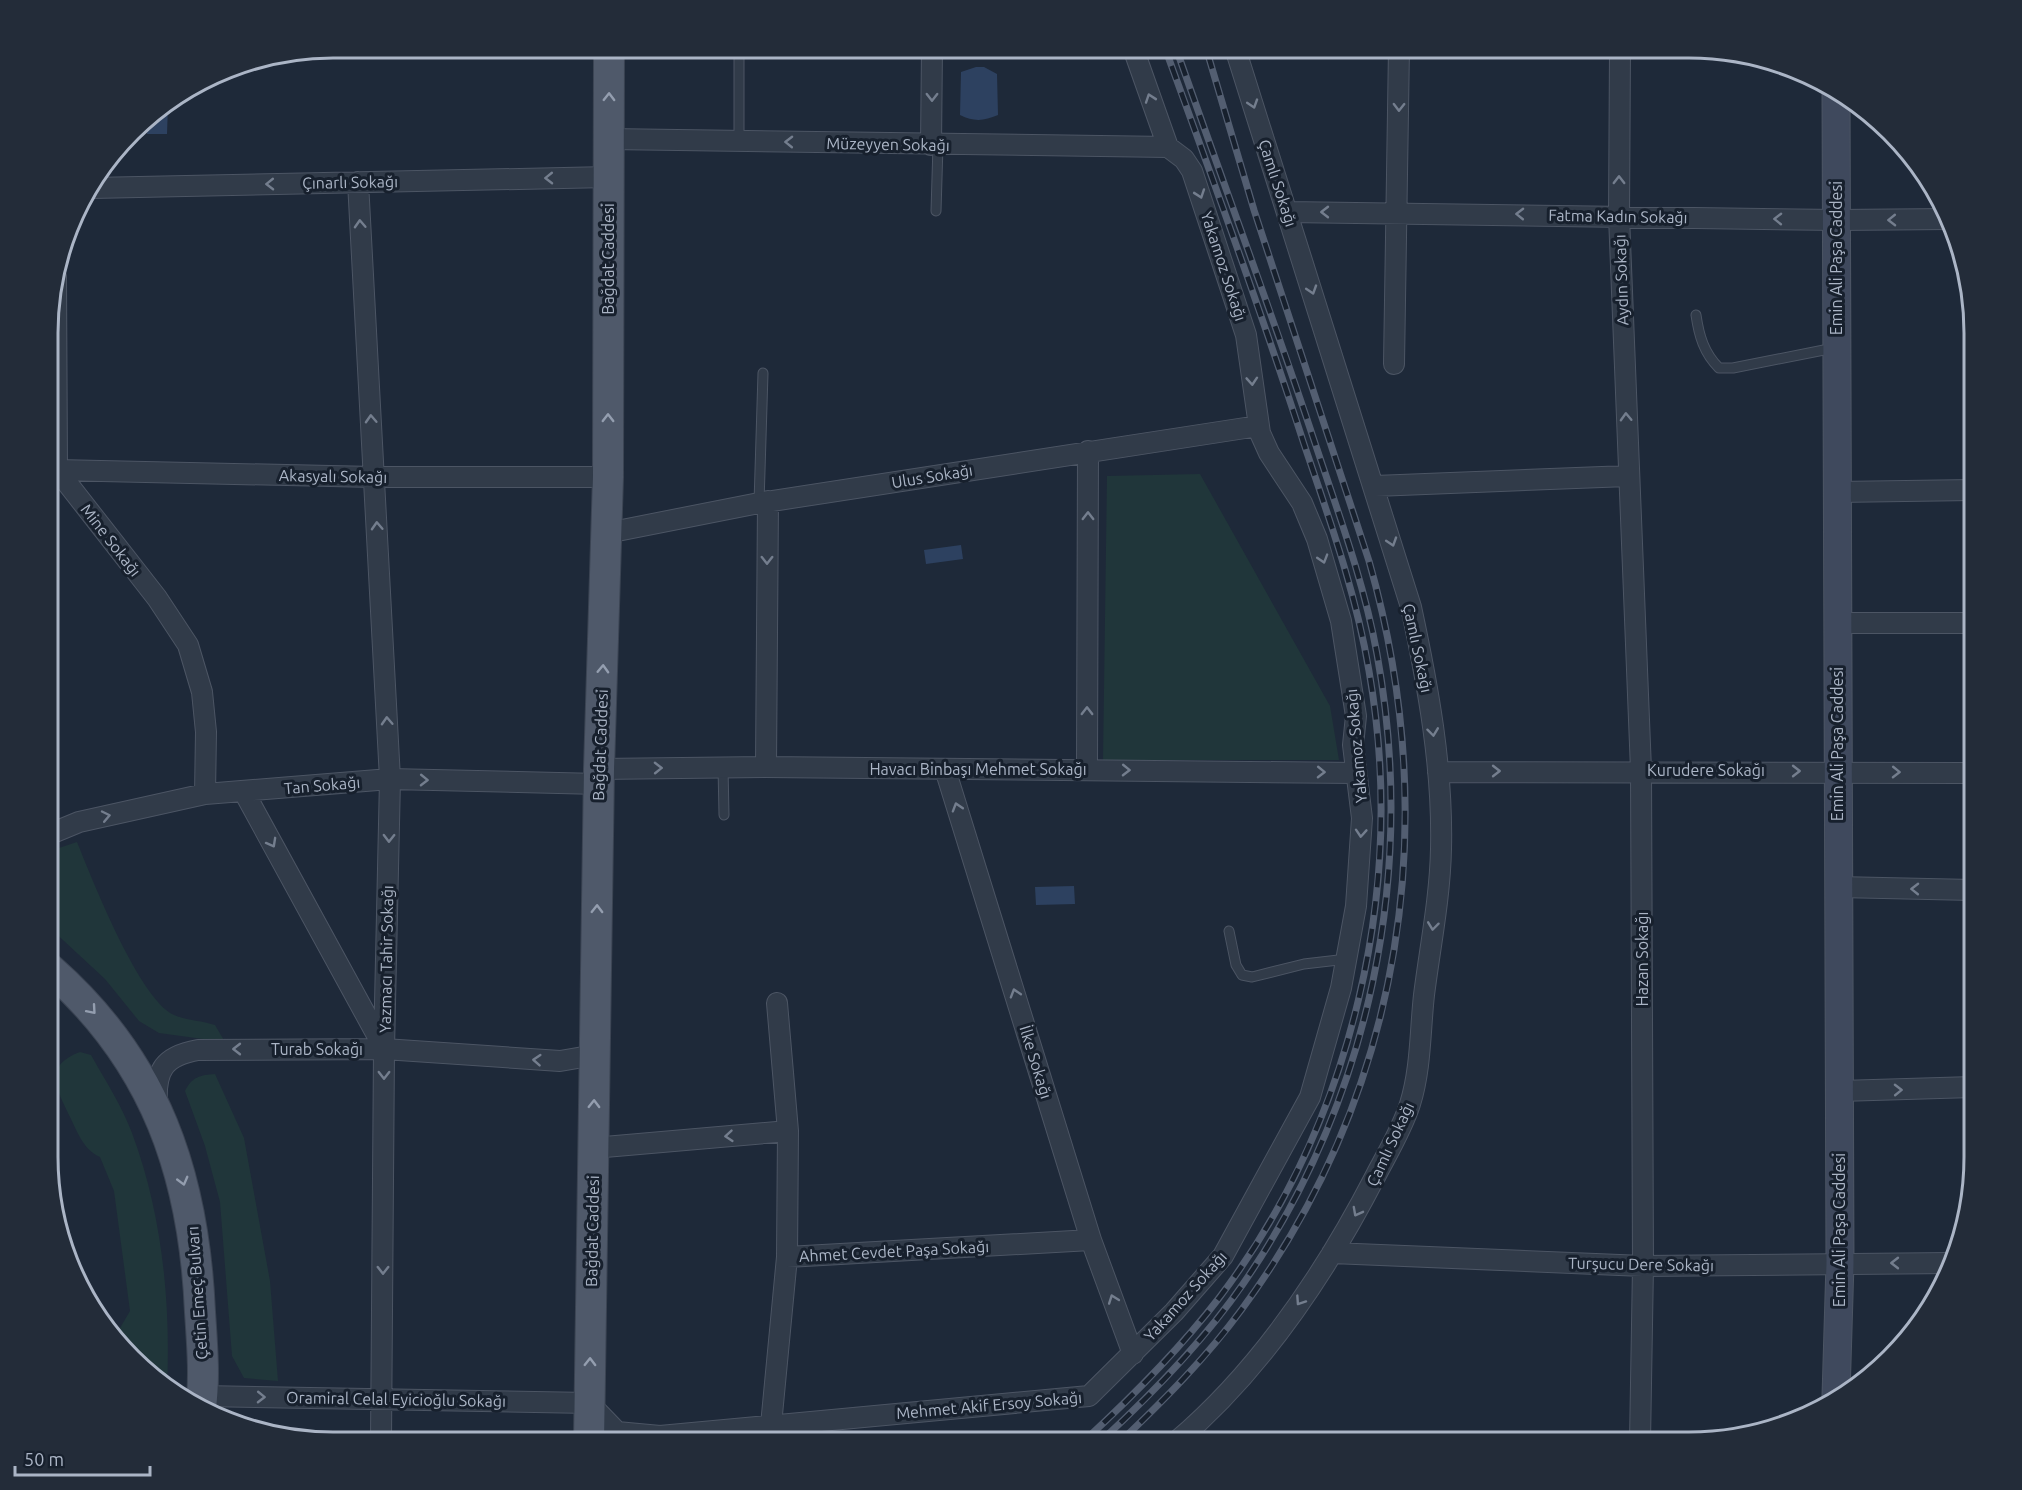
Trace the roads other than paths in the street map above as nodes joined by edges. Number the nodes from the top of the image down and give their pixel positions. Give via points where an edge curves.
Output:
1 (609, 58) edge
2 (739, 58) edge
3 (932, 58) edge
4 (1136, 58) edge
5 (1238, 58) edge
6 (1400, 58) edge
7 (1620, 58) edge
8 (1836, 102) edge
9 (609, 139) junction
10 (739, 141) junction
11 (935, 145) junction
12 (1167, 147) junction
13 (608, 177) junction
14 (358, 182) junction
15 (100, 188) edge
16 (936, 212) dead end
17 (1288, 212) junction
18 (1398, 212) junction
19 (1619, 216) junction
20 (1939, 219) edge
21 (1837, 220) junction
22 (1696, 315) dead end
23 (1836, 348) junction
24 (1394, 364) dead end
25 (763, 373) dead end
26 (1258, 426) junction
27 (1088, 451) junction
28 (58, 470) edge
29 (58, 471) edge
30 (1628, 476) junction
31 (374, 477) junction
32 (608, 477) junction
33 (1374, 486) junction
34 (1964, 490) edge
35 (1837, 492) junction
36 (764, 502) junction
37 (607, 532) junction
38 (1837, 623) junction
39 (1964, 623) edge
40 (723, 767) junction
41 (766, 767) junction
42 (945, 769) junction
43 (1088, 770) junction
44 (1641, 770) junction
45 (1837, 771) junction
46 (1438, 772) junction
47 (1356, 773) junction
48 (1964, 773) edge
49 (599, 776) junction
50 (390, 779) junction
51 (244, 792) junction
52 (205, 794) junction
53 (724, 815) dead end
54 (58, 831) edge
55 (1838, 887) junction
56 (1964, 890) edge
57 (1229, 931) dead end
58 (1347, 959) junction
59 (58, 977) edge
60 (777, 1003) dead end
61 (384, 1049) junction
62 (595, 1055) junction
63 (1964, 1087) edge
64 (1840, 1091) junction
65 (157, 1111) junction
66 (788, 1131) junction
67 (593, 1148) junction
68 (1091, 1240) junction
69 (1332, 1253) junction
70 (787, 1257) junction
71 (1840, 1263) junction
72 (1942, 1263) edge
73 (1643, 1266) junction
74 (1133, 1354) junction
75 (1836, 1388) edge
76 (202, 1398) edge
77 (382, 1398) junction
78 (210, 1402) edge
79 (589, 1403) junction
80 (771, 1425) junction
81 (381, 1432) edge
82 (589, 1432) edge
83 (617, 1432) edge
84 (753, 1432) edge
85 (1188, 1432) edge
86 (1640, 1432) edge

9 -> 1 main road, Bağdat Caddesi
2 - 10 lane
3 -> 11 street
12 -> 4 street
5 -> 17 street, Çamlı Sokağı
6 -> 18 street
19 -> 7 street, Aydın Sokağı
8 - 21 street, Emin Ali Paşa Caddesi
9 - 10 street, Müzeyyen Sokağı
9 - 13 main road, Bağdat Caddesi
11 -> 10 street, Müzeyyen Sokağı
11 - 12 street, Müzeyyen Sokağı
11 - 16 lane
12 -> 26 street, Yakamoz Sokağı via 1190,166 1231,286 1248,347
13 -> 14 street, Çınarlı Sokağı
32 -> 13 main road, Bağdat Caddesi
14 -> 15 street, Çınarlı Sokağı
31 -> 14 street, Yazmacı Tahir Sokağı
18 -> 17 street, Fatma Kadın Sokağı
17 -> 33 street, Çamlı Sokağı
19 -> 18 street, Fatma Kadın Sokağı
18 - 24 street
21 -> 19 street, Fatma Kadın Sokağı
30 -> 19 street, Aydın Sokağı
20 -> 21 street, Fatma Kadın Sokağı
21 - 23 street, Emin Ali Paşa Caddesi
22 - 23 lane via 1699,335 1709,358 1719,368
23 - 35 street, Emin Ali Paşa Caddesi
25 - 36 lane
26 - 27 street, Ulus Sokağı
26 -> 47 street, Yakamoz Sokağı via 1267,450 1311,521 1335,602 1356,712
27 - 36 street, Ulus Sokağı
43 -> 27 street
28 - 31 street, Akasyalı Sokağı
29 - 52 street, Mine Sokağı via 157,598 188,645 202,692
30 - 33 street
30 - 44 street, Hazan Sokağı
31 - 32 street, Akasyalı Sokağı
50 -> 31 street, Yazmacı Tahir Sokağı
32 - 37 main road, Bağdat Caddesi
33 -> 46 street, Çamlı Sokağı via 1418,640
34 - 35 street
35 - 38 street, Emin Ali Paşa Caddesi
36 - 37 street, Ulus Sokağı
36 -> 41 street
49 -> 37 main road, Bağdat Caddesi
38 - 39 street
38 - 45 street, Emin Ali Paşa Caddesi
40 - 41 street, Havacı Binbaşı Mehmet Sokağı
49 -> 40 street, Havacı Binbaşı Mehmet Sokağı
40 - 53 lane
41 - 42 street, Havacı Binbaşı Mehmet Sokağı
42 - 43 street, Havacı Binbaşı Mehmet Sokağı
68 -> 42 street, İlke Sokağı
43 -> 47 street, Havacı Binbaşı Mehmet Sokağı
44 -> 45 street, Kurudere Sokağı
46 -> 44 street, Kurudere Sokağı
44 - 73 street, Hazan Sokağı
45 -> 48 street, Kurudere Sokağı
45 - 55 street, Emin Ali Paşa Caddesi
46 -> 69 street, Çamlı Sokağı via 1440,867 1413,1094 1396,1136
47 -> 58 street, Yakamoz Sokağı via 1361,829 1356,906
50 -> 49 street, Tan Sokağı
62 -> 49 main road, Bağdat Caddesi
50 - 51 street, Tan Sokağı
50 -> 61 street, Yazmacı Tahir Sokağı
51 - 52 street, Tan Sokağı
51 -> 61 street
54 -> 52 street, Tan Sokağı via 79,822
56 -> 55 street
55 - 64 street, Emin Ali Paşa Caddesi
57 - 58 lane via 1242,975 1252,977 1304,964
58 - 74 street, Yakamoz Sokağı via 1318,1073 1300,1119 1223,1256
59 -> 65 main road, Çetin Emeç Bulvarı via 108,1029
60 - 66 street, Ahmet Cevdet Paşa Sokağı
62 -> 61 street, Turab Sokağı via 560,1061
61 -> 65 street, Turab Sokağı via 178,1053 168,1060 155,1083
61 -> 77 street, Yazmacı Tahir Sokağı
67 -> 62 main road, Bağdat Caddesi
64 -> 63 street
64 - 71 street, Emin Ali Paşa Caddesi
65 -> 76 main road, Çetin Emeç Bulvarı via 179,1167 193,1227
66 -> 67 street
66 - 70 street, Ahmet Cevdet Paşa Sokağı
79 -> 67 main road, Bağdat Caddesi
68 - 70 street, Ahmet Cevdet Paşa Sokağı
74 -> 68 street, İlke Sokağı
69 - 73 street, Turşucu Dere Sokağı
69 -> 85 street, Çamlı Sokağı via 1253,1365
70 - 80 street
72 -> 71 street, Turşucu Dere Sokağı
71 - 73 street, Turşucu Dere Sokağı
71 - 75 street, Emin Ali Paşa Caddesi
73 - 86 street, Hazan Sokağı
74 - 80 street, Mehmet Akif Ersoy Sokağı via 1089,1396
78 -> 77 street, Oramiral Celal Eyicioğlu Sokağı
77 - 79 street, Oramiral Celal Eyicioğlu Sokağı
77 - 81 street, Yazmacı Tahir Sokağı
79 - 82 main road, Bağdat Caddesi
79 - 83 street, Mehmet Akif Ersoy Sokağı
80 - 84 street, Mehmet Akif Ersoy Sokağı

